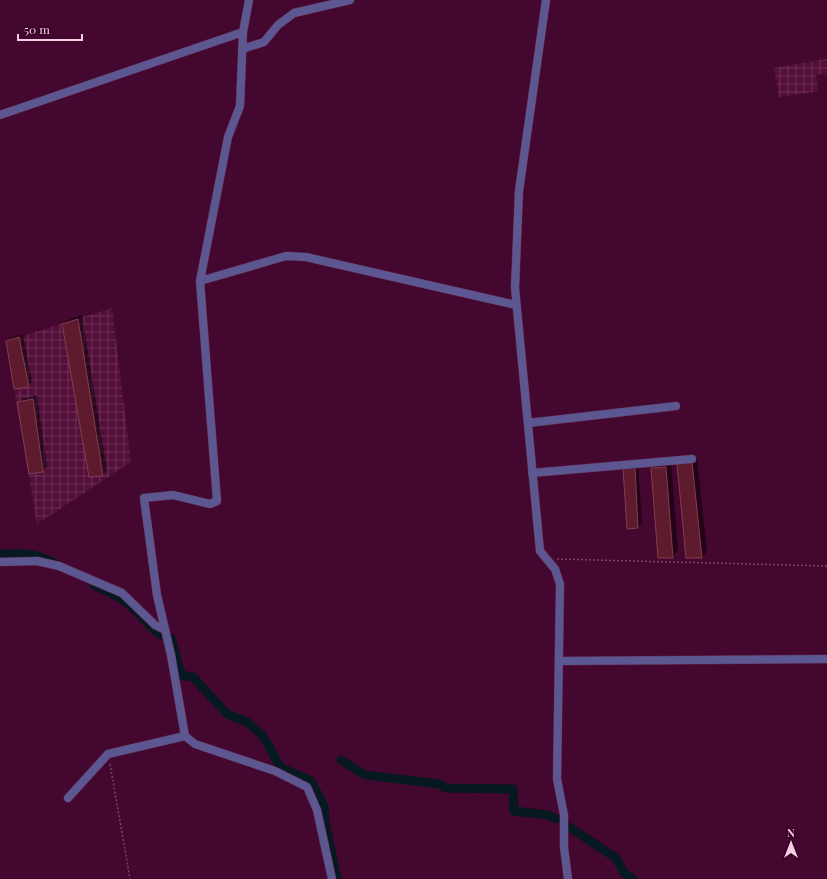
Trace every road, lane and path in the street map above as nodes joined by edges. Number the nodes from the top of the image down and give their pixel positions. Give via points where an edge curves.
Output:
1 (248, 0) edge
2 (350, 0) edge
3 (546, 0) edge
4 (243, 32) junction
5 (242, 50) junction
6 (0, 116) edge
7 (200, 280) junction
8 (516, 305) junction
9 (676, 406) dead end
10 (528, 423) junction
11 (692, 459) dead end
12 (532, 472) junction
13 (547, 559) junction
14 (0, 562) edge
15 (827, 566) edge
16 (165, 630) junction
17 (827, 659) edge
18 (560, 661) junction
19 (185, 736) junction
20 (108, 754) junction
21 (68, 798) dead end
22 (130, 879) edge
23 (332, 879) edge
24 (568, 879) edge

1 - 4 street
2 - 5 street via 294,13 278,25 264,42
3 - 8 street via 519,192
4 - 5 street
4 - 6 street
5 - 7 street via 240,106 228,136
7 - 8 street via 286,256 306,257
7 - 16 street via 217,501 210,504 173,494 144,498 157,595
8 - 10 street
9 - 10 street
10 - 12 street
11 - 12 street
12 - 13 street via 540,551
13 - 15 path
13 - 18 street via 555,569 560,584
14 - 16 street via 37,561 59,566 122,593 155,625
16 - 19 street
17 - 18 street
18 - 24 street via 557,779 564,815
19 - 20 street
19 - 23 street via 195,744 275,771 307,787 317,810
20 - 21 street
20 - 22 path

